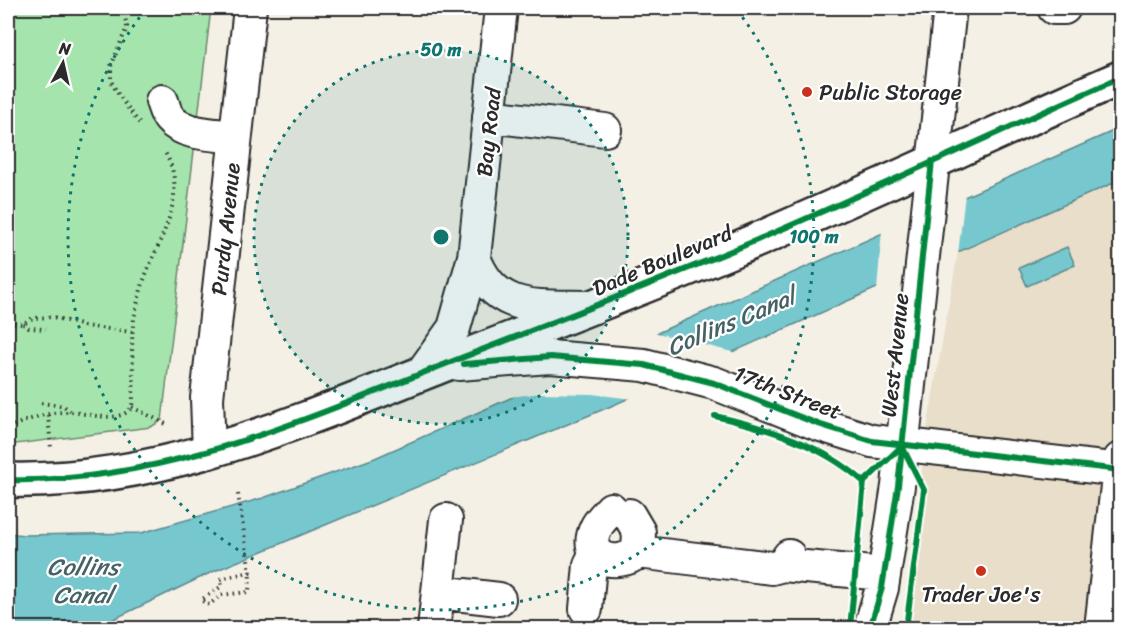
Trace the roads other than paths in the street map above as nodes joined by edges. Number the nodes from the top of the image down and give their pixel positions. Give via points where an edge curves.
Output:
1 (250, 8) edge
2 (501, 8) edge
3 (950, 8) edge
4 (1054, 8) edge
5 (1064, 8) edge
6 (1120, 78) edge
7 (162, 101) dead end
8 (489, 116) junction
9 (605, 130) dead end
10 (235, 136) junction
11 (932, 160) junction
12 (474, 257) junction
13 (595, 307) junction
14 (432, 370) junction
15 (902, 446) junction
16 (209, 452) junction
17 (1120, 467) edge
18 (8, 480) edge
19 (446, 520) dead end
20 (596, 552) junction
21 (638, 552) junction
22 (883, 581) junction
23 (438, 592) junction
24 (499, 599) dead end
25 (586, 609) dead end
26 (434, 628) edge
27 (870, 628) edge
28 (882, 628) edge
29 (1101, 628) edge

1 - 10 street, Purdy Avenue
2 - 8 street, Bay Road
3 - 11 street, West Avenue
4 - 5 street
6 - 11 main road, Dade Boulevard
7 - 10 street via 170,119 177,124 200,132
8 - 9 street
8 - 12 street, Bay Road
10 - 16 street, Purdy Avenue via 207,398
11 - 13 main road, Dade Boulevard
11 - 15 street, West Avenue
12 - 13 street via 488,286 504,299 526,304
12 - 14 street, Bay Road via 454,328
13 - 14 main road, Dade Boulevard
14 - 15 street, 17th Street via 528,357 592,358 644,365 714,383 851,436
14 - 16 main road, Dade Boulevard
15 - 17 street, 17th Street
15 - 22 street, West Avenue
16 - 18 main road, Dade Boulevard via 152,468 107,475
17 - 29 street
19 - 23 street
20 - 21 street via 617,562 629,560
20 - 21 street via 596,528 620,512 639,532
20 - 25 street via 590,565
21 - 22 street via 772,568 786,560
22 - 27 street, West Avenue
22 - 28 street, West Avenue
23 - 24 street
23 - 26 street

